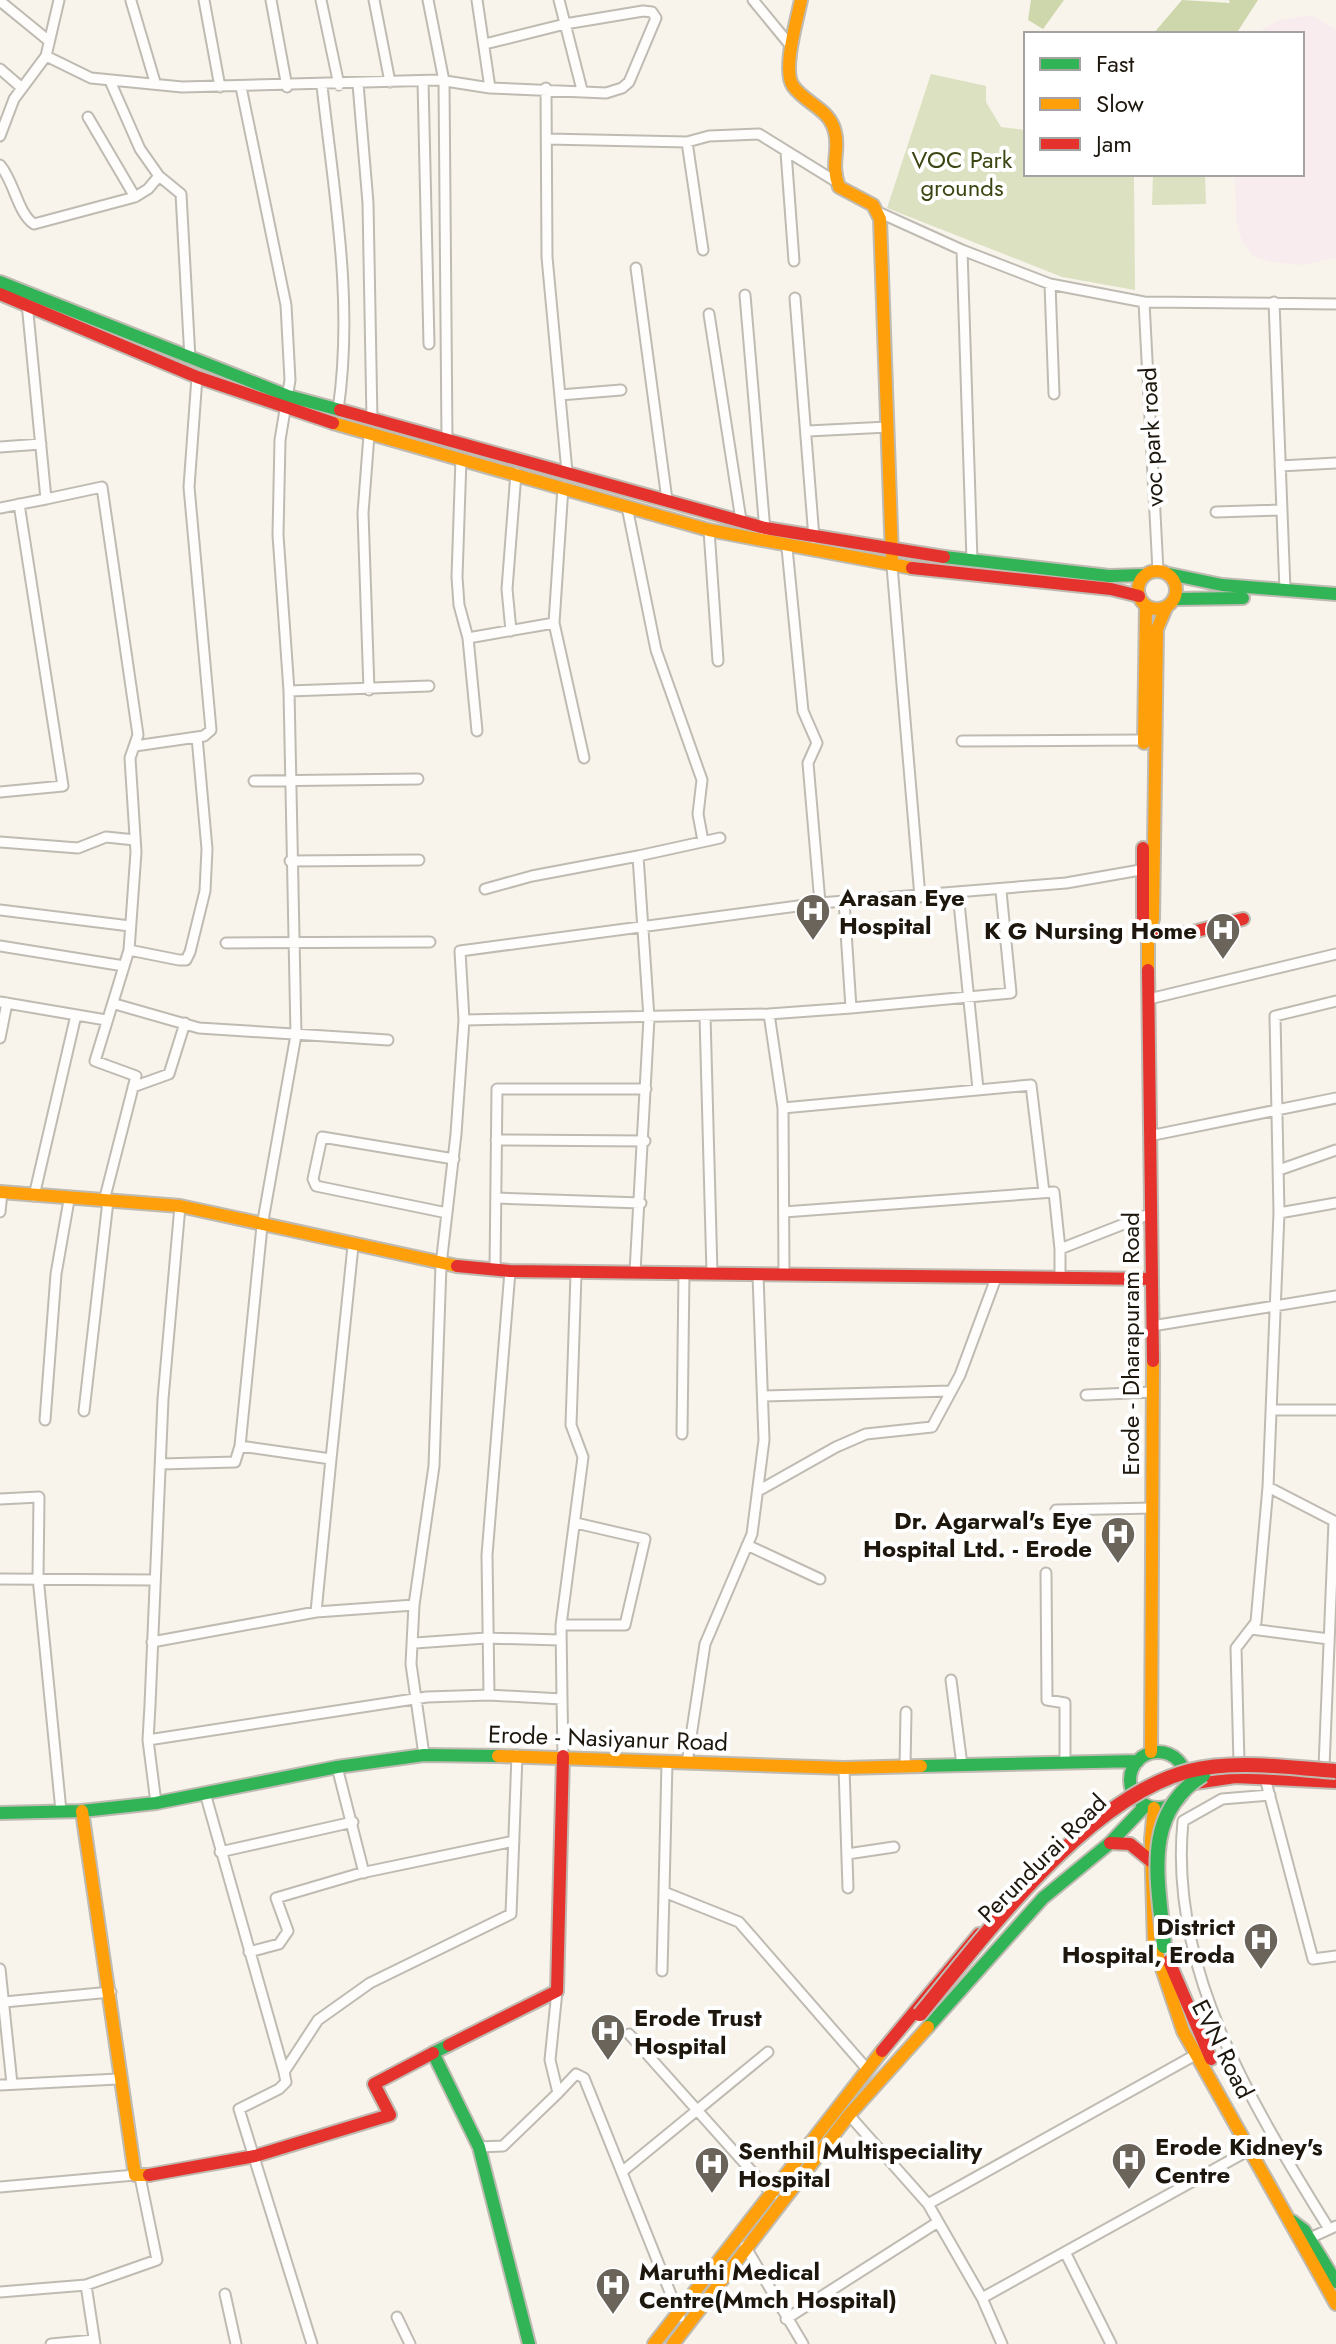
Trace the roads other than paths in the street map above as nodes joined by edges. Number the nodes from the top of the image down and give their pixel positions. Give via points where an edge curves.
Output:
1 (59, 0) edge
2 (204, 0) edge
3 (271, 0) edge
4 (321, 0) edge
5 (374, 0) edge
6 (428, 0) edge
7 (477, 0) edge
8 (559, 0) edge
9 (753, 0) edge
10 (801, 0) edge
11 (0, 1) edge
12 (131, 1) edge
13 (565, 24) junction
14 (49, 41) junction
15 (485, 44) junction
16 (790, 45) junction
17 (46, 56) junction
18 (0, 69) edge
19 (110, 81) junction
20 (423, 81) junction
21 (444, 81) junction
22 (155, 82) junction
23 (390, 82) junction
24 (358, 84) junction
25 (339, 85) junction
26 (322, 86) junction
27 (220, 87) junction
28 (241, 87) junction
29 (287, 87) junction
30 (22, 88) junction
31 (490, 88) junction
32 (546, 88) junction
33 (582, 90) junction
34 (88, 117) dead end
35 (0, 136) edge
36 (547, 139) junction
37 (687, 142) junction
38 (786, 152) junction
39 (0, 165) edge
40 (159, 176) junction
41 (835, 181) junction
42 (135, 197) junction
43 (878, 212) junction
44 (703, 250) dead end
45 (962, 250) junction
46 (794, 261) dead end
47 (636, 268) dead end
48 (0, 282) edge
49 (1050, 284) junction
50 (0, 294) edge
51 (745, 295) dead end
52 (795, 298) dead end
53 (1144, 302) junction
54 (1274, 302) junction
55 (27, 303) junction
56 (1336, 304) edge
57 (709, 314) dead end
58 (429, 344) dead end
59 (190, 360) junction
60 (197, 377) junction
61 (621, 390) dead end
62 (1054, 394) dead end
63 (560, 395) junction
64 (286, 402) junction
65 (338, 410) junction
66 (888, 427) junction
67 (371, 428) junction
68 (808, 431) junction
69 (447, 440) junction
70 (41, 444) junction
71 (0, 447) edge
72 (461, 459) junction
73 (1336, 463) edge
74 (1280, 466) junction
75 (516, 473) junction
76 (565, 480) junction
77 (46, 499) junction
78 (667, 500) junction
79 (19, 504) junction
80 (627, 507) junction
81 (0, 508) edge
82 (1282, 510) junction
83 (1216, 512) dead end
84 (741, 520) junction
85 (709, 530) junction
86 (765, 535) junction
87 (814, 538) junction
88 (787, 548) junction
89 (892, 558) junction
90 (972, 560) junction
91 (1157, 574) junction
92 (1285, 590) junction
93 (1336, 594) edge
94 (1142, 601) junction
95 (1170, 604) junction
96 (1336, 605) edge
97 (554, 623) junction
98 (511, 631) junction
99 (468, 638) junction
100 (718, 661) dead end
101 (429, 686) dead end
102 (369, 690) junction
103 (289, 691) junction
104 (477, 731) dead end
105 (197, 737) junction
106 (1145, 740) junction
107 (962, 741) dead end
108 (135, 746) junction
109 (584, 758) dead end
110 (418, 779) dead end
111 (289, 780) junction
112 (254, 781) dead end
113 (0, 792) edge
114 (720, 838) dead end
115 (135, 840) junction
116 (703, 841) junction
117 (0, 842) edge
118 (638, 856) junction
119 (419, 860) dead end
120 (290, 861) junction
121 (1148, 868) junction
122 (485, 889) dead end
123 (1001, 891) junction
124 (958, 893) junction
125 (920, 897) junction
126 (844, 901) junction
127 (820, 903) junction
128 (0, 910) edge
129 (1243, 919) dead end
130 (643, 924) junction
131 (130, 926) junction
132 (1148, 934) junction
133 (430, 942) dead end
134 (226, 943) dead end
135 (295, 943) junction
136 (0, 946) edge
137 (129, 950) junction
138 (1336, 954) edge
139 (124, 966) junction
140 (970, 997) junction
141 (1149, 999) junction
142 (1336, 1001) edge
143 (3, 1003) edge
144 (115, 1004) junction
145 (851, 1008) junction
146 (769, 1014) junction
147 (76, 1015) junction
148 (705, 1016) junction
149 (649, 1018) junction
150 (106, 1020) junction
151 (464, 1020) junction
152 (185, 1023) junction
153 (296, 1035) junction
154 (0, 1038) edge
155 (388, 1040) dead end
156 (133, 1087) junction
157 (646, 1089) junction
158 (978, 1089) junction
159 (1336, 1098) edge
160 (783, 1108) junction
161 (1279, 1108) junction
162 (1149, 1136) junction
163 (496, 1140) junction
164 (645, 1141) junction
165 (1336, 1150) edge
166 (454, 1159) junction
167 (1279, 1170) junction
168 (1, 1192) edge
169 (1044, 1192) junction
170 (34, 1196) junction
171 (496, 1198) junction
172 (69, 1200) junction
173 (106, 1201) junction
174 (641, 1203) junction
175 (1336, 1203) edge
176 (180, 1206) junction
177 (0, 1212) edge
178 (784, 1212) junction
179 (447, 1213) junction
180 (1152, 1213) junction
181 (1279, 1213) junction
182 (262, 1226) junction
183 (353, 1246) junction
184 (1060, 1249) junction
185 (441, 1265) junction
186 (502, 1271) junction
187 (635, 1272) junction
188 (684, 1272) junction
189 (712, 1273) junction
190 (576, 1274) junction
191 (758, 1275) junction
192 (784, 1275) junction
193 (1060, 1276) junction
194 (996, 1278) junction
195 (1152, 1279) junction
196 (1336, 1296) edge
197 (1275, 1308) junction
198 (1152, 1326) junction
199 (951, 1391) junction
200 (1153, 1392) junction
201 (1086, 1395) dead end
202 (764, 1396) junction
203 (1272, 1410) junction
204 (1336, 1410) edge
205 (84, 1411) dead end
206 (45, 1420) dead end
207 (682, 1434) dead end
208 (240, 1446) junction
209 (331, 1459) junction
210 (161, 1464) junction
211 (1268, 1487) junction
212 (758, 1491) junction
213 (0, 1499) edge
214 (1153, 1508) junction
215 (1056, 1510) dead end
216 (1335, 1522) edge
217 (576, 1523) junction
218 (747, 1545) junction
219 (1046, 1573) dead end
220 (38, 1577) junction
221 (0, 1579) edge
222 (820, 1579) dead end
223 (155, 1580) junction
224 (414, 1605) junction
225 (316, 1612) junction
226 (561, 1625) junction
227 (1251, 1629) junction
228 (486, 1638) junction
229 (1329, 1639) junction
230 (560, 1640) junction
231 (152, 1642) junction
232 (415, 1643) junction
233 (951, 1680) dead end
234 (489, 1695) junction
235 (418, 1699) junction
236 (562, 1699) junction
237 (906, 1712) dead end
238 (148, 1740) junction
239 (1151, 1752) junction
240 (424, 1755) junction
241 (517, 1755) junction
242 (563, 1756) junction
243 (1138, 1761) junction
244 (667, 1762) junction
245 (1065, 1762) junction
246 (687, 1763) junction
247 (1180, 1763) junction
248 (1239, 1763) junction
249 (962, 1765) junction
250 (337, 1767) junction
251 (905, 1767) junction
252 (844, 1768) junction
253 (1332, 1769) edge
254 (1203, 1775) junction
255 (1265, 1778) junction
256 (1336, 1780) edge
257 (1186, 1784) junction
258 (1132, 1790) junction
259 (205, 1793) junction
260 (1270, 1795) junction
261 (156, 1803) junction
262 (1150, 1806) junction
263 (61, 1811) junction
264 (82, 1811) junction
265 (0, 1813) edge
266 (353, 1822) junction
267 (514, 1841) junction
268 (1110, 1843) junction
269 (894, 1847) dead end
270 (220, 1852) junction
271 (847, 1854) junction
272 (1152, 1862) junction
273 (364, 1873) junction
274 (848, 1888) dead end
275 (664, 1892) junction
276 (249, 1952) junction
277 (1336, 1956) edge
278 (0, 1969) edge
279 (662, 1971) dead end
280 (557, 1991) junction
281 (111, 1992) junction
282 (4, 2002) junction
283 (922, 2016) junction
284 (629, 2034) dead end
285 (768, 2052) dead end
286 (433, 2053) junction
287 (1197, 2054) junction
288 (871, 2064) junction
289 (284, 2072) junction
290 (885, 2074) junction
291 (118, 2079) junction
292 (12, 2084) junction
293 (0, 2085) edge
294 (558, 2093) junction
295 (697, 2109) junction
296 (849, 2115) junction
297 (479, 2147) junction
298 (1251, 2149) junction
299 (255, 2156) junction
300 (623, 2171) junction
301 (138, 2176) junction
302 (0, 2187) edge
303 (773, 2195) junction
304 (928, 2204) junction
305 (1288, 2218) junction
306 (938, 2222) junction
307 (1332, 2228) edge
308 (1307, 2234) junction
309 (745, 2246) junction
310 (1065, 2252) junction
311 (1336, 2281) edge
312 (86, 2285) junction
313 (0, 2292) edge
314 (225, 2294) dead end
315 (982, 2298) junction
316 (1336, 2304) edge
317 (676, 2313) junction
318 (397, 2317) dead end
319 (786, 2319) junction
320 (688, 2324) junction
321 (94, 2342) edge
322 (51, 2344) edge
323 (236, 2344) edge
324 (312, 2344) edge
325 (410, 2344) edge
326 (529, 2344) edge
327 (654, 2344) edge
328 (673, 2344) edge
329 (803, 2344) edge
330 (1002, 2344) edge
331 (1111, 2344) edge

1 - 14 street
2 - 27 street
3 - 29 street
4 - 25 street
5 - 23 street
6 - 21 street
7 - 15 street
8 - 13 street
9 - 16 street
10 - 16 main road
11 - 14 street
12 - 22 street
13 - 15 street
13 - 33 street
13 - 33 street via 643,11 655,14 629,82 616,91
14 - 17 street
15 - 31 street
16 - 41 main road via 793,86 829,117 836,134
17 - 19 street via 91,78
17 - 30 street
18 - 30 street
19 - 22 street
19 - 40 street via 140,149
20 - 21 street
20 - 23 street
20 - 58 street
21 - 31 street
21 - 69 street
22 - 27 street
23 - 24 street
24 - 25 street
24 - 67 street via 370,232
25 - 26 street
26 - 29 street
26 - 65 street via 345,315
27 - 28 street
28 - 29 street
28 - 64 street via 281,269 289,346
30 - 35 street
31 - 32 street
32 - 33 street
32 - 36 street
34 - 42 street
36 - 37 street
36 - 63 street via 547,257
37 - 38 street via 759,134
37 - 44 street
38 - 41 street
38 - 46 street
39 - 42 street via 34,224
40 - 42 street
40 - 59 street via 177,188 183,204
41 - 43 main road
43 - 45 street
43 - 66 main road
45 - 49 street
45 - 90 street
47 - 78 street
48 - 59 main road
49 - 53 street
49 - 62 street
50 - 55 main road
51 - 86 street
52 - 68 street
53 - 54 street
53 - 91 street, voc park road
54 - 56 street
54 - 74 street
55 - 60 main road
55 - 70 street
57 - 84 street
59 - 64 main road
60 - 64 main road
60 - 105 street via 189,487 211,726 207,735
61 - 63 street
63 - 76 street
64 - 65 main road
64 - 67 main road
64 - 103 street via 278,535
65 - 67 main road
66 - 68 street
66 - 89 main road
67 - 69 main road
67 - 72 main road
67 - 102 street via 363,513
68 - 87 street
69 - 76 main road
70 - 71 street
70 - 77 street
72 - 75 main road
72 - 99 street via 457,577
73 - 74 street
74 - 82 street
75 - 76 main road
75 - 98 street via 507,589
76 - 78 main road
76 - 80 main road
76 - 97 street
77 - 79 street
77 - 108 street via 102,487 138,735
78 - 84 main road
79 - 81 street
79 - 113 street via 63,786
80 - 85 main road
80 - 116 street via 656,650 702,780 698,814
82 - 83 street
82 - 92 street
84 - 86 main road
85 - 86 main road
85 - 100 street
86 - 87 main road
86 - 88 main road
87 - 89 main road
88 - 89 main road
88 - 127 street via 803,711 817,743 808,763
89 - 90 main road
89 - 94 main road via 1111,589
89 - 125 street
90 - 91 main road via 1109,576
91 - 92 main road
91 - 94 main road via 1139,583
91 - 95 main road via 1176,583
92 - 93 main road
94 - 95 main road via 1155,610
94 - 106 main road, Erode - Dharapuram Road
95 - 96 main road via 1217,596
95 - 121 main road, Erode - Dharapuram Road via 1157,629
97 - 98 street
97 - 109 street
98 - 99 street
99 - 104 street
101 - 102 street
102 - 103 street
103 - 111 street
105 - 108 street
105 - 137 street via 207,849 205,891 190,952 186,960 179,960
106 - 107 street
106 - 121 main road, Erode - Dharapuram Road
108 - 115 street via 130,758
110 - 111 street
111 - 112 street
111 - 120 street
114 - 116 street
115 - 117 street via 101,838 78,848
115 - 131 street
116 - 118 street
118 - 122 street
118 - 130 street
119 - 120 street
120 - 135 street
121 - 123 street
121 - 132 main road, Erode - Dharapuram Road via 1153,919
123 - 124 street
123 - 140 street via 1011,993
124 - 125 street
124 - 140 street
125 - 126 street
126 - 127 street
126 - 145 street
127 - 130 street
128 - 131 street
129 - 132 main road via 1189,933
130 - 149 street
130 - 151 street via 460,951
131 - 137 street
132 - 141 main road, Erode - Dharapuram Road
133 - 135 street
134 - 135 street
135 - 153 street
136 - 139 street
137 - 139 street
138 - 141 street
139 - 144 street
140 - 145 street
140 - 158 street
141 - 162 main road, Erode - Dharapuram Road
142 - 161 street via 1275,1016
143 - 147 street
143 - 154 street
144 - 150 street
144 - 152 street
145 - 146 street
146 - 148 street
146 - 160 street
147 - 150 street
147 - 170 street
148 - 149 street
148 - 189 street
149 - 151 street
149 - 157 street
150 - 156 street via 95,1061 136,1076
151 - 166 street
152 - 153 street
152 - 156 street via 169,1074
153 - 155 street
153 - 182 street
156 - 173 street
157 - 163 street via 497,1089
157 - 164 street
158 - 160 street
158 - 169 street via 1031,1085
159 - 161 street
160 - 178 street
161 - 162 street
161 - 167 street
162 - 180 main road, Erode - Dharapuram Road
163 - 164 street
163 - 171 street
164 - 174 street
165 - 167 street
166 - 179 street
166 - 179 street via 322,1137 313,1179 316,1186
167 - 181 street
168 - 170 main road
168 - 177 street
169 - 178 street
169 - 184 street via 1054,1192
170 - 172 main road
171 - 174 street
171 - 186 street
172 - 173 main road
172 - 206 street via 56,1274
173 - 176 main road
173 - 205 street
174 - 187 street
175 - 181 street
176 - 182 main road
176 - 210 street
178 - 192 street
179 - 185 street
180 - 184 street
180 - 195 main road, Erode - Dharapuram Road
181 - 197 street
182 - 183 main road
182 - 208 street
183 - 185 main road
183 - 209 street
184 - 193 street
185 - 186 main road
185 - 224 street via 434,1466
186 - 190 main road
186 - 228 street
187 - 188 main road
187 - 190 main road
188 - 189 main road
188 - 207 street
189 - 191 main road
190 - 217 street via 571,1425 583,1457
191 - 192 main road
191 - 202 street
192 - 194 main road
193 - 194 main road
193 - 195 main road
194 - 199 street
195 - 198 main road, Erode - Dharapuram Road
196 - 197 street
197 - 198 street
197 - 203 street
198 - 200 main road, Erode - Dharapuram Road
199 - 202 street
199 - 212 street via 932,1427 866,1434
200 - 201 street
200 - 214 main road, Erode - Dharapuram Road
202 - 212 street
203 - 204 street
203 - 211 street
208 - 209 street
208 - 210 street via 235,1462
209 - 225 street
210 - 223 street
211 - 216 street
211 - 227 street via 1256,1622
212 - 218 street
213 - 220 street via 39,1497
214 - 215 street
214 - 239 main road, Erode - Dharapuram Road
216 - 229 street
217 - 226 street
217 - 226 street via 645,1539 625,1625
218 - 222 street
218 - 246 street via 705,1644
219 - 245 street via 1047,1700 1065,1703
220 - 221 street
220 - 223 street
220 - 263 street
223 - 231 street
224 - 225 street
224 - 232 street
225 - 231 street
226 - 230 street
227 - 229 street
227 - 248 street via 1236,1648
228 - 230 street
228 - 232 street
228 - 234 street
229 - 253 street
230 - 236 street
231 - 238 street
232 - 235 street via 411,1664
233 - 249 street
234 - 235 street
234 - 236 street
235 - 238 street
235 - 240 street
236 - 242 street
237 - 251 street
238 - 261 street
239 - 243 main road
239 - 247 main road
240 - 241 main road, Erode - Nasiyanur Road
240 - 250 main road, Erode - Nasiyanur Road
241 - 242 main road, Erode - Nasiyanur Road
241 - 267 street
242 - 244 main road, Erode - Nasiyanur Road
242 - 280 main road
243 - 245 main road, Erode - Nasiyanur Road
243 - 258 main road via 1130,1776
244 - 246 main road, Erode - Nasiyanur Road
244 - 275 street
245 - 249 main road, Erode - Nasiyanur Road
246 - 252 main road, Erode - Nasiyanur Road
247 - 248 main road
247 - 257 main road
248 - 253 main road
249 - 251 main road, Erode - Nasiyanur Road
250 - 259 main road, Erode - Nasiyanur Road
250 - 266 street
251 - 252 main road, Erode - Nasiyanur Road
252 - 271 street
253 - 283 main road, Perundurai Road, bridge via 1212,1767 1138,1789 1090,1828 993,1927
254 - 256 main road, Perundurai Road
254 - 283 main road, Perundurai Road, bridge via 1163,1785 1117,1811
254 - 308 main road, bridge via 1185,1786 1164,1816 1159,1863 1164,1946 1196,2031
255 - 256 main road
255 - 257 main road
255 - 260 street
257 - 262 main road via 1172,1804
258 - 262 main road
258 - 288 main road via 1096,1815 959,1955
259 - 261 main road, Erode - Nasiyanur Road
259 - 270 street
260 - 277 street via 1313,1959
260 - 307 street via 1222,1799 1183,1821 1180,1851 1190,1939 1228,2050 1258,2112
261 - 264 main road, Erode - Nasiyanur Road
262 - 268 main road
262 - 272 main road, EVN Road
263 - 264 main road, Erode - Nasiyanur Road
263 - 265 main road, Erode - Nasiyanur Road
264 - 281 main road
266 - 270 street
266 - 273 street
267 - 273 street
267 - 289 street via 511,1914 370,1983 318,2020
268 - 272 main road via 1130,1844
268 - 290 main road via 1043,1898
269 - 271 street
270 - 276 street
271 - 274 street
272 - 287 main road, EVN Road via 1154,1945 1183,2031
273 - 276 street via 276,1898 288,1931 279,1944
275 - 279 street
275 - 288 street via 739,1922
276 - 289 street
278 - 282 street
280 - 286 main road
280 - 294 street via 550,2060
281 - 282 street
281 - 291 main road
282 - 292 street
283 - 288 main road, Perundurai Road
283 - 290 main road, Perundurai Road
284 - 295 street
285 - 295 street
286 - 297 main road
286 - 299 main road via 374,2084 390,2115
287 - 298 main road, EVN Road
287 - 304 street
288 - 303 main road
289 - 299 street via 286,2082 279,2089 239,2109
290 - 296 main road
291 - 292 street
291 - 301 main road
292 - 293 street
294 - 297 street via 503,2146
294 - 300 street via 576,2074 584,2078
295 - 300 street
295 - 303 street
296 - 304 street
296 - 309 main road
297 - 326 main road
298 - 305 main road, EVN Road
298 - 310 street
299 - 301 main road
299 - 324 street
300 - 317 street
301 - 302 street
301 - 312 street via 157,2260
303 - 317 main road
304 - 306 street
305 - 308 main road, EVN Road
305 - 316 main road
306 - 315 street
306 - 319 street
307 - 308 street
308 - 311 main road, EVN Road
309 - 319 street
309 - 320 main road
310 - 315 street
310 - 331 street
312 - 313 street
312 - 321 street
314 - 323 street
315 - 330 street
317 - 320 street
317 - 327 main road
318 - 325 street
319 - 329 street
320 - 328 main road
321 - 322 street

